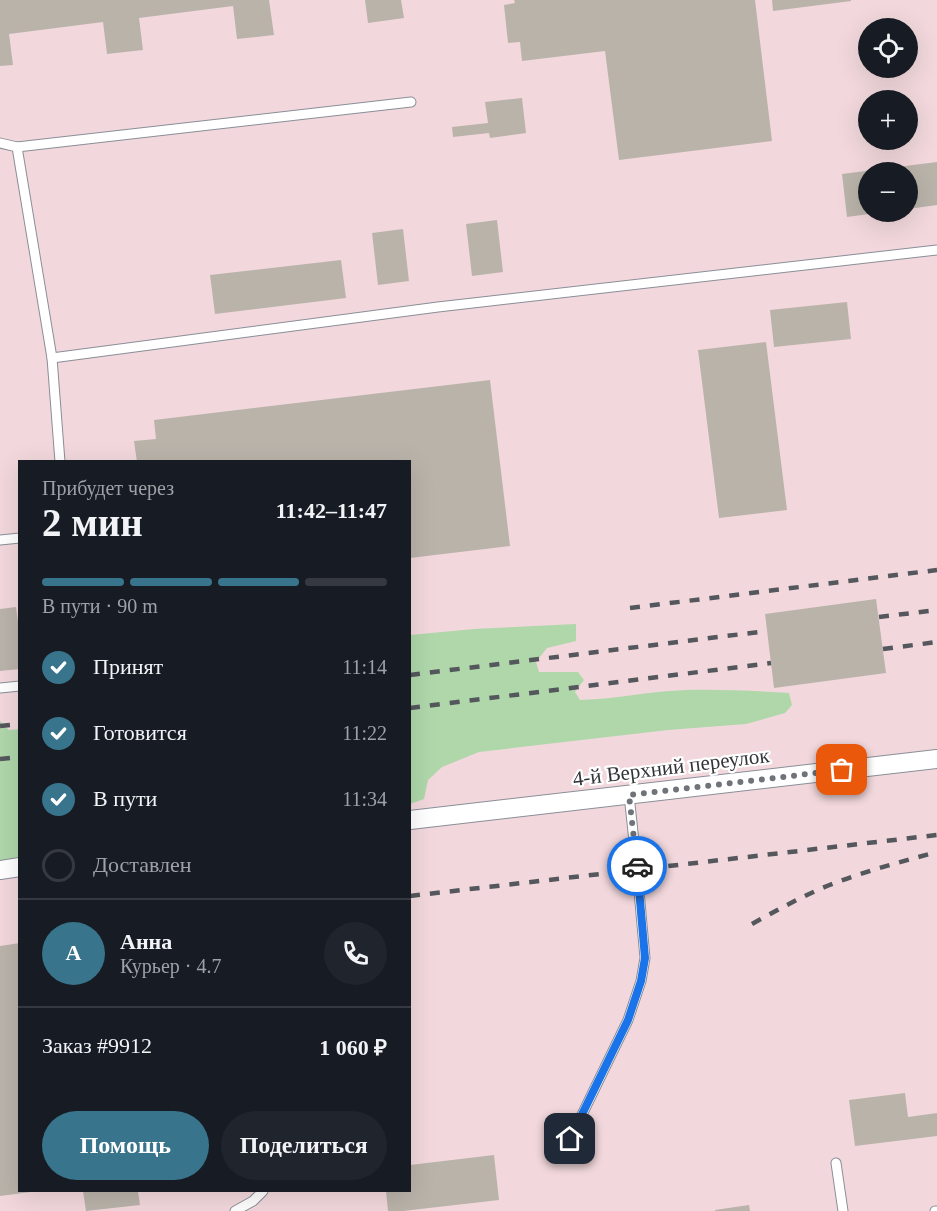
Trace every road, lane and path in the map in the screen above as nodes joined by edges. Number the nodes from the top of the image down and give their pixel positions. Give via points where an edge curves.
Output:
1 (411, 102) dead end
2 (0, 143) edge
3 (17, 147) junction
4 (937, 250) edge
5 (52, 358) junction
6 (60, 460) edge
7 (18, 538) edge
8 (0, 540) edge
9 (18, 686) edge
10 (0, 688) edge
11 (937, 759) edge
12 (629, 795) junction
13 (411, 820) edge
14 (18, 867) edge
15 (0, 870) edge
16 (561, 1158) dead end
17 (836, 1162) dead end
18 (261, 1192) edge
19 (235, 1211) edge
20 (843, 1211) edge

1 - 3 lane
2 - 3 lane
3 - 5 lane
4 - 5 lane via 438,307
5 - 6 lane
7 - 8 lane
9 - 10 lane
11 - 12 street, 4-й Верхний переулок
12 - 13 street, 4-й Верхний переулок
12 - 16 lane via 645,958 641,981 628,1020
14 - 15 street
17 - 20 lane
18 - 19 lane

